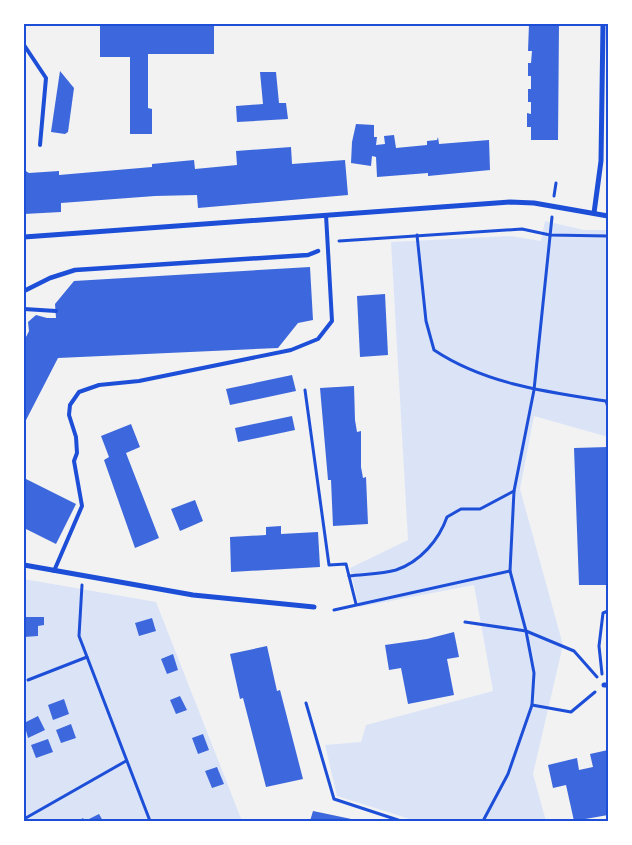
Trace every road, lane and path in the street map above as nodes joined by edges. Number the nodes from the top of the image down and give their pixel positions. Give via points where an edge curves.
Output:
1 (603, 24) edge
2 (24, 45) edge
3 (40, 145) dead end
4 (556, 183) dead end
5 (553, 207) junction
6 (594, 213) junction
7 (326, 215) junction
8 (608, 216) edge
9 (417, 235) junction
10 (550, 235) junction
11 (608, 236) edge
12 (24, 237) edge
13 (327, 244) junction
14 (318, 251) dead end
15 (24, 291) edge
16 (24, 309) edge
17 (56, 311) dead end
18 (304, 390) dead end
19 (534, 390) junction
20 (608, 407) edge
21 (514, 491) junction
22 (24, 565) edge
23 (54, 571) junction
24 (510, 571) junction
25 (83, 576) junction
26 (349, 576) junction
27 (356, 604) junction
28 (314, 607) dead end
29 (334, 610) dead end
30 (608, 611) edge
31 (465, 622) dead end
32 (526, 631) junction
33 (86, 657) junction
34 (28, 680) dead end
35 (606, 685) edge
36 (306, 704) dead end
37 (532, 705) junction
38 (126, 761) junction
39 (24, 819) edge
40 (150, 821) edge
41 (171, 821) edge
42 (181, 821) edge
43 (401, 821) edge
44 (483, 821) edge

1 - 6 street via 601,162
2 - 3 lane via 46,78
4 - 5 path
5 - 6 street
5 - 7 street via 510,202
5 - 10 path
6 - 8 street
7 - 12 street
7 - 13 lane
9 - 10 path via 522,229
9 - 13 path
9 - 19 path via 426,321 434,350 455,364
10 - 11 path
10 - 19 path
13 - 23 lane via 332,321 318,339 291,350 139,381 100,385 79,392 70,405 69,415 76,437 74,461 82,506
14 - 15 street via 298,256 75,270
16 - 17 lane
18 - 26 path via 329,565 346,564
19 - 20 path via 606,401
19 - 21 path
21 - 24 path
21 - 26 path via 480,509 461,509 447,517 441,534 418,558 396,570
22 - 23 street
23 - 25 street
24 - 27 path
24 - 32 path
25 - 28 street via 193,595
25 - 33 path via 79,636
26 - 27 path
27 - 29 path
30 - 35 path via 603,613 599,646
31 - 32 path
32 - 35 path via 574,651
32 - 37 path via 534,673
33 - 34 path
33 - 38 path
35 - 37 path via 571,712
36 - 43 path via 334,799
37 - 44 path via 508,774
38 - 39 path
38 - 40 path
41 - 42 path

